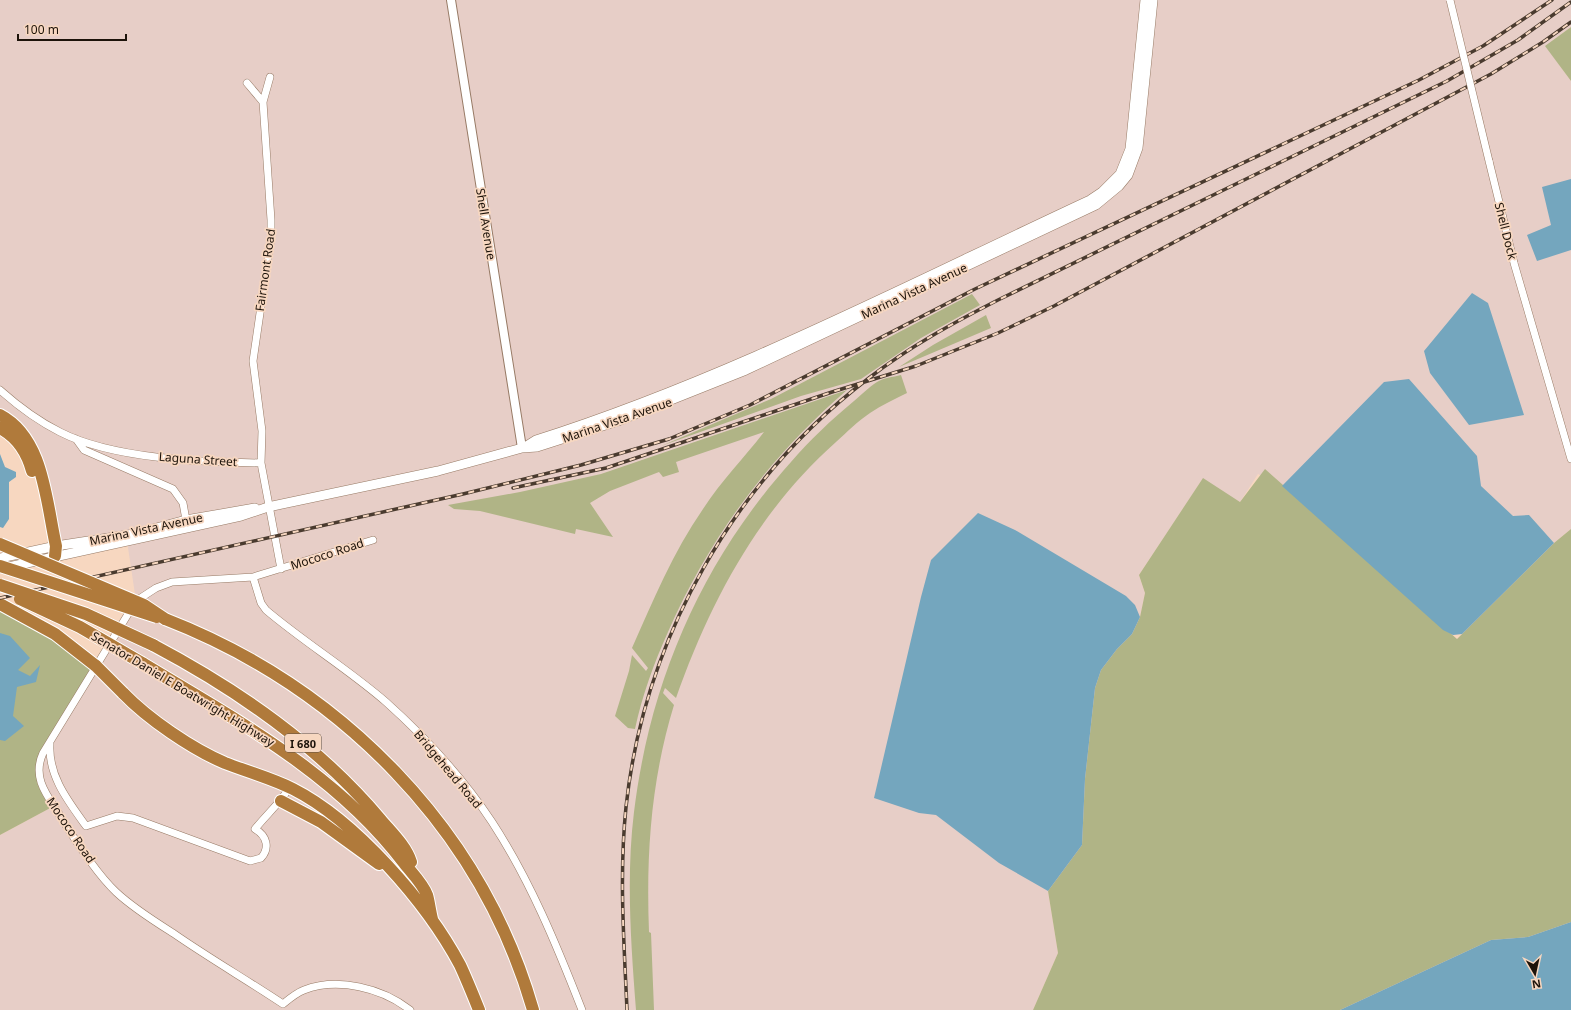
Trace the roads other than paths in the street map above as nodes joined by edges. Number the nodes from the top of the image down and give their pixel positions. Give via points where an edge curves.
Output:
1 (451, 0) edge
2 (1145, 0) edge
3 (1153, 0) edge
4 (1450, 0) edge
5 (270, 77) dead end
6 (247, 83) dead end
7 (263, 102) junction
8 (0, 390) edge
9 (0, 415) edge
10 (0, 428) edge
11 (76, 439) junction
12 (522, 448) junction
13 (1571, 459) edge
14 (260, 463) junction
15 (268, 507) junction
16 (186, 520) junction
17 (373, 540) dead end
18 (0, 544) edge
19 (53, 550) junction
20 (0, 558) edge
21 (1, 568) edge
22 (281, 569) junction
23 (253, 578) junction
24 (0, 585) edge
25 (0, 591) edge
26 (0, 604) edge
27 (166, 619) junction
28 (50, 743) junction
29 (290, 787) junction
30 (281, 801) junction
31 (393, 873) junction
32 (416, 879) junction
33 (432, 922) junction
34 (410, 1010) edge
35 (479, 1010) edge
36 (533, 1010) edge
37 (582, 1010) edge

1 - 12 street, Shell Avenue
2 - 12 main road, Marina Vista Avenue via 1130,149 1120,174 1102,192 1090,200 749,360 621,412 536,440
3 - 12 main road, Marina Vista Avenue via 1138,148 1128,175 1108,197 1096,205 716,383 565,439 538,447
4 - 13 street, Shell Dock, bridge via 1514,263
5 - 7 street, Fairmont Road
6 - 7 street
7 - 14 street, Fairmont Road via 272,220 253,361 262,431
8 - 11 street via 31,414
9 - 19 highway via 18,428 33,449 40,472
10 - 19 highway via 18,443 27,458
11 - 14 street, Laguna Street via 113,449 169,458
11 - 16 street, Laguna Street via 84,450 173,489 183,503
12 - 15 main road, Marina Vista Avenue via 438,471
14 - 15 street
15 - 16 main road, Marina Vista Avenue via 242,509
15 - 19 main road, Marina Vista Avenue via 241,516
15 - 22 street, Mococo Road
16 - 19 main road, Marina Vista Avenue via 134,534
17 - 22 street, Mococo Road
18 - 27 highway, bridge via 144,604
19 - 20 main road, Marina Vista Avenue
19 - 21 main road, Marina Vista Avenue
21 - 27 highway, bridge
22 - 23 street, Mococo Road
23 - 28 street, Mococo Road via 172,582 156,588 136,601
23 - 37 street, Bridgehead Road via 266,610 387,703 416,730 473,796 492,822 527,885
24 - 32 highway, Senator Daniel E Boatwright Highway / I 680, bridge via 91,616 153,645 254,706 321,758 360,796 396,838 409,858
25 - 32 highway, Senator Daniel E Boatwright Highway / I 680, bridge via 66,620 142,663 267,740 319,776 371,825
26 - 29 highway, Senator Daniel E Boatwright Highway / I 680, bridge via 36,622 62,639 96,666 154,720 210,756
27 - 36 highway via 230,647 291,683 353,730 398,773 438,821 481,887 508,943
28 - 30 street via 55,777 64,796 86,826 117,816 134,818 243,859 254,860 263,855 267,845 263,835 256,829 270,810
28 - 34 street, Mococo Road via 39,763 39,777 45,791 70,832 116,892 152,920 283,1004 303,990 355,986 390,997
29 - 30 street
29 - 31 highway, Senator Daniel E Boatwright Highway / I 680 via 335,815 365,842
30 - 31 highway via 322,822
31 - 33 highway, Senator Daniel E Boatwright Highway / I 680
32 - 33 highway, Senator Daniel E Boatwright Highway / I 680 via 427,894
33 - 35 highway, Senator Daniel E Boatwright Highway / I 680 via 460,965

